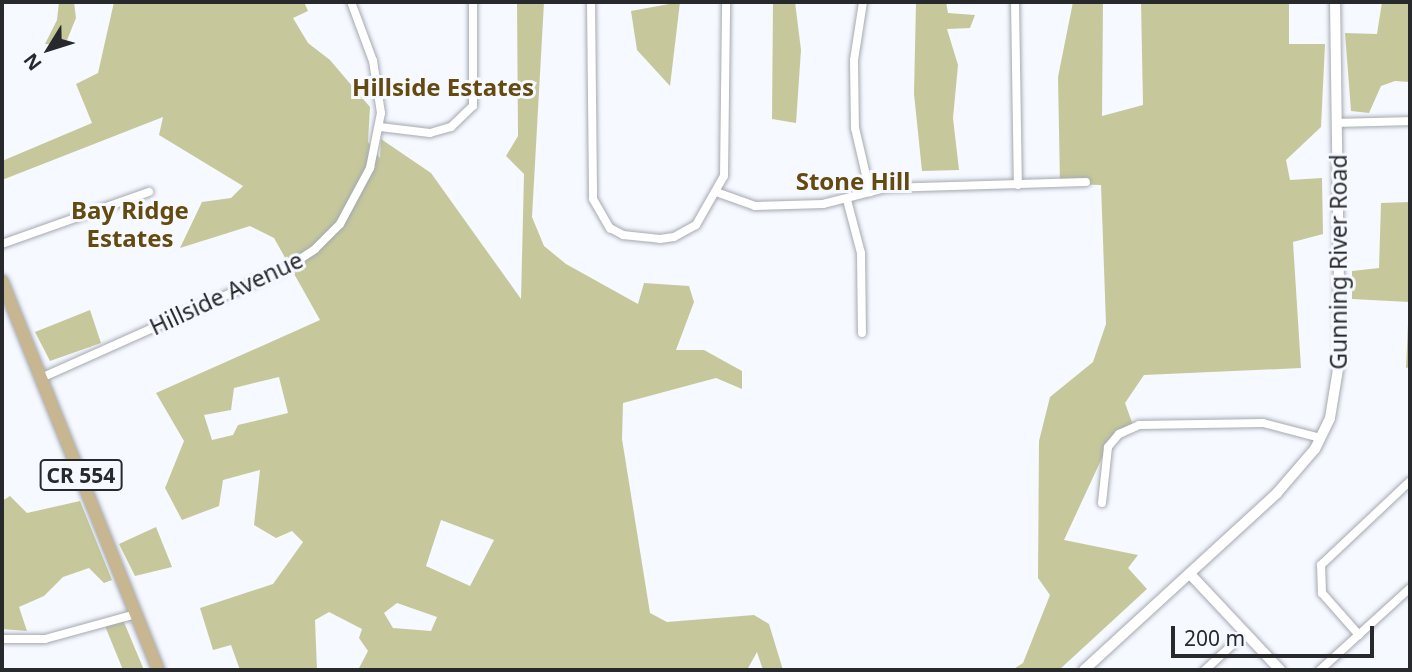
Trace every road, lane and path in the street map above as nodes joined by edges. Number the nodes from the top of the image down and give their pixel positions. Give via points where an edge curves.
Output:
1 (351, 2) edge
2 (472, 2) edge
3 (591, 2) edge
4 (726, 2) edge
5 (863, 2) edge
6 (1015, 2) edge
7 (1335, 2) edge
8 (1410, 121) edge
9 (1338, 123) junction
10 (380, 127) junction
11 (1086, 182) dead end
12 (1018, 185) junction
13 (149, 192) dead end
14 (716, 192) junction
15 (870, 192) junction
16 (847, 200) junction
17 (2, 244) edge
18 (2, 281) edge
19 (862, 333) dead end
20 (41, 378) junction
21 (1320, 438) junction
22 (1410, 481) edge
23 (1102, 503) dead end
24 (1190, 574) junction
25 (1410, 588) edge
26 (136, 614) junction
27 (1245, 633) junction
28 (1359, 635) junction
29 (2, 639) edge
30 (158, 670) edge
31 (1084, 670) edge
32 (1205, 670) edge
33 (1280, 670) edge
34 (1320, 670) edge

1 - 10 street, Hillside Avenue via 373,61
2 - 10 street via 473,106 451,127 430,133
3 - 14 street via 593,199 600,217 624,235 674,237 696,225
4 - 14 street via 728,163
5 - 15 street via 854,60 855,128
6 - 12 street
7 - 9 street, Gunning River Road
8 - 9 street
9 - 21 street, Gunning River Road via 1340,357 1333,405
10 - 20 street, Hillside Avenue via 370,169 355,202 316,249 257,283
11 - 12 street
12 - 15 street
13 - 17 street
14 - 16 street via 755,206
15 - 16 street
16 - 19 street via 861,253
18 - 20 main road, CR 554
20 - 26 main road, CR 554
21 - 23 street via 1263,423 1139,425 1119,434 1108,447
21 - 24 street, Gunning River Road via 1296,474
22 - 28 street via 1321,565 1322,593
24 - 27 street
24 - 31 street, Gunning River Road
25 - 28 street
26 - 29 street via 45,639
26 - 30 main road, CR 554
27 - 32 street
27 - 33 street
28 - 34 street

